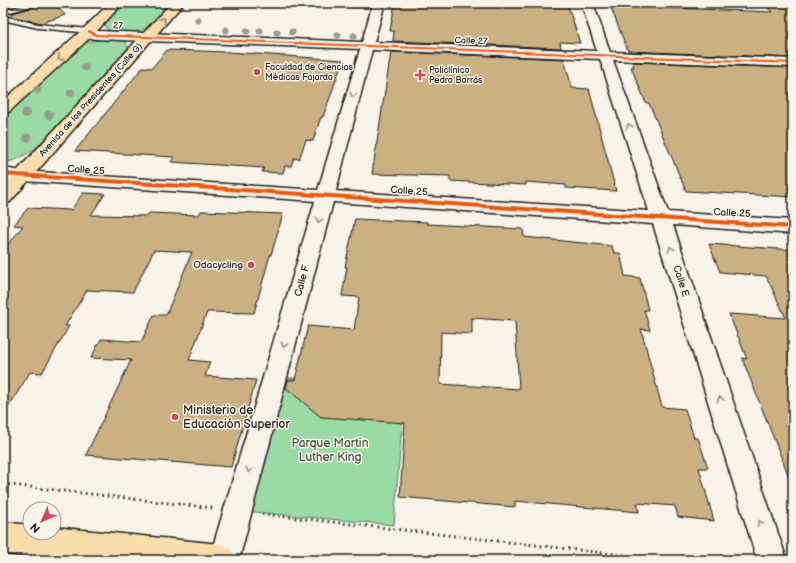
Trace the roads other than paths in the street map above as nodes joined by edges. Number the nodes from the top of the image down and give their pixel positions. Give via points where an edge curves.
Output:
1 (41, 3) edge
2 (117, 3) edge
3 (178, 3) edge
4 (379, 3) edge
5 (587, 3) edge
6 (3, 12) edge
7 (3, 18) edge
8 (89, 34) junction
9 (148, 36) junction
10 (366, 47) junction
11 (604, 54) junction
12 (793, 63) edge
13 (3, 109) edge
14 (3, 174) edge
15 (23, 176) junction
16 (325, 195) junction
17 (3, 198) edge
18 (661, 219) junction
19 (793, 226) edge
20 (3, 538) edge
21 (220, 560) edge
22 (224, 560) edge
23 (772, 560) edge

1 - 6 lane
2 - 8 main road
9 -> 3 main road, Avenida de los Presidentes (Calle G)
4 - 10 street, Calle F
5 - 11 street, Calle E
7 - 8 lane
8 - 9 street, 27
8 -> 13 main road
9 - 10 street, Calle 27
9 - 15 main road, Avenida de los Presidentes (Calle G)
10 - 11 street, Calle 27
10 -> 16 street, Calle F
11 - 12 street, Calle 27
18 -> 11 street, Calle E
14 - 15 street
15 - 16 street, Calle 25
15 - 17 main road, Avenida de los Presidentes (Calle G)
16 - 18 street, Calle 25
16 -> 22 street, Calle F
18 - 19 street, Calle 25
23 -> 18 street, Calle E
20 - 21 main road

